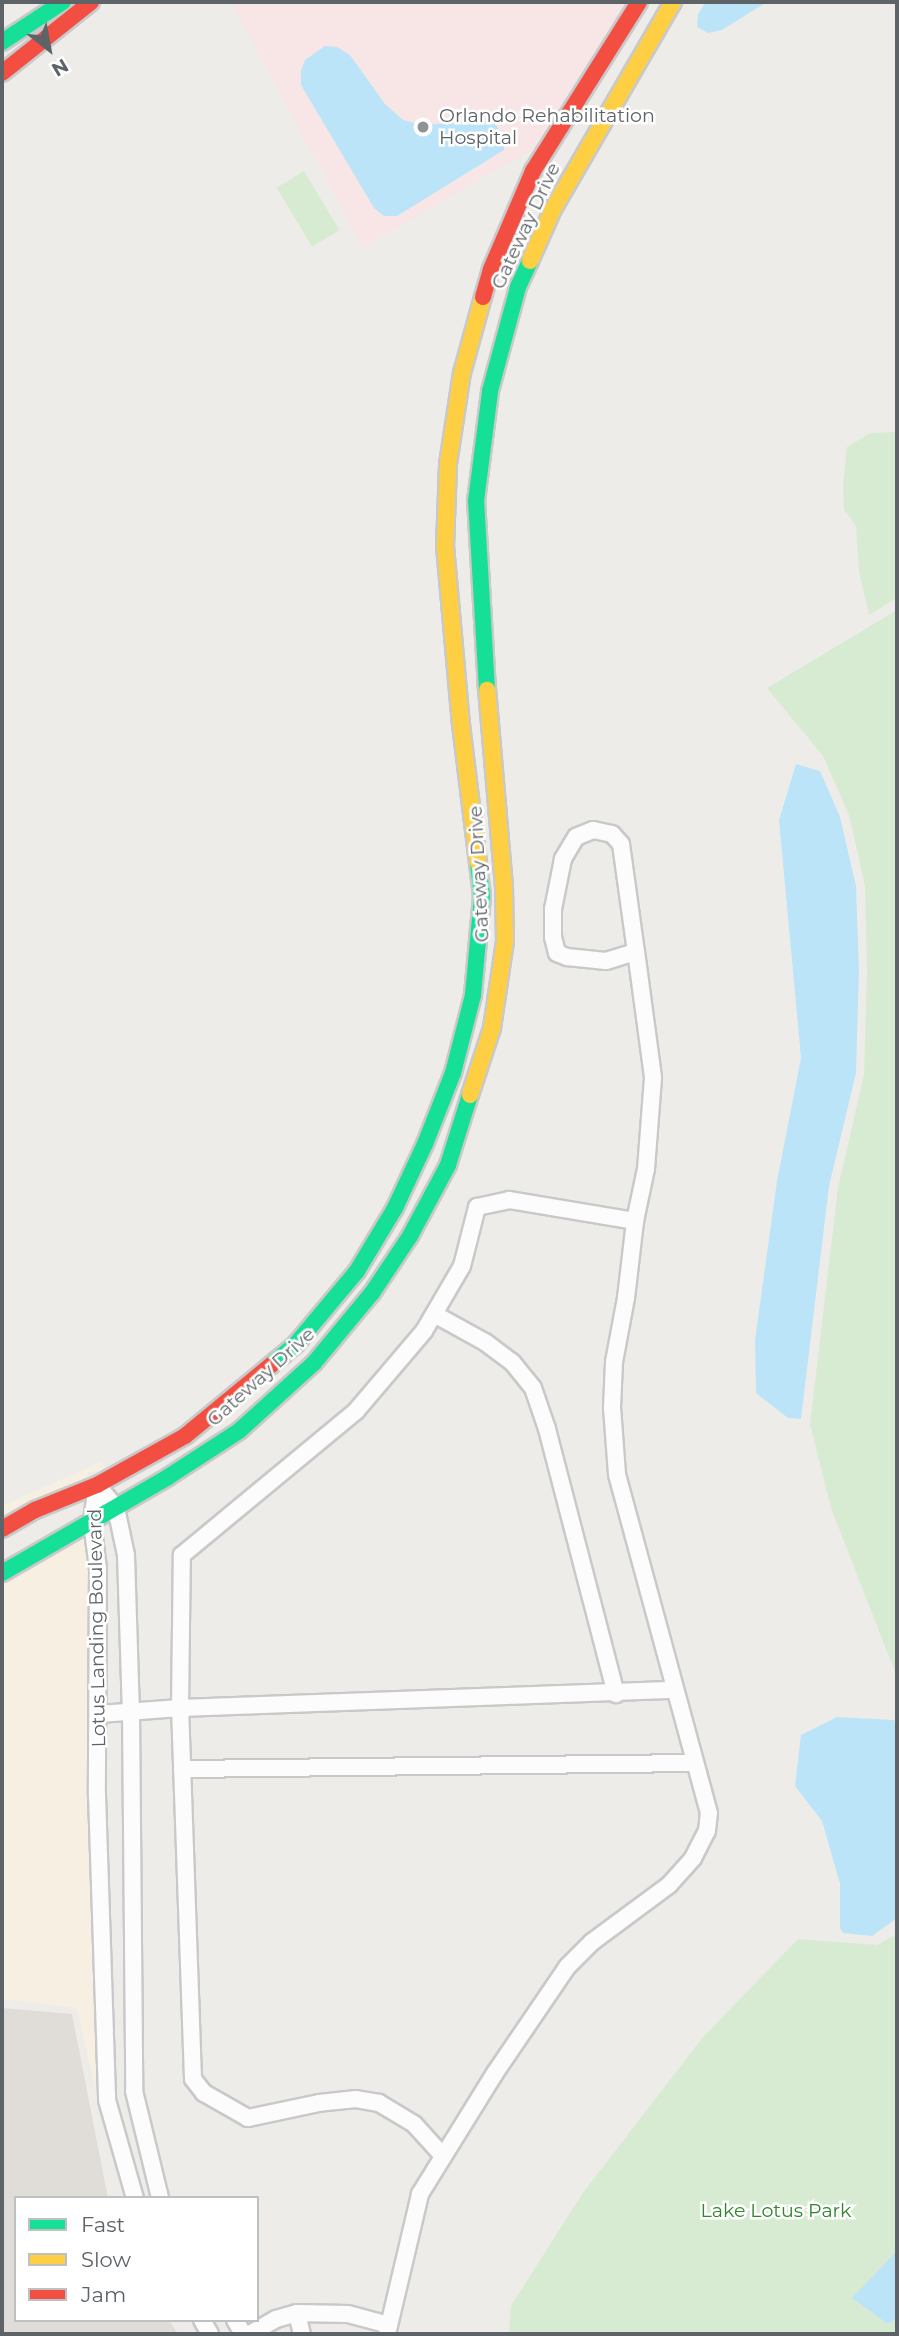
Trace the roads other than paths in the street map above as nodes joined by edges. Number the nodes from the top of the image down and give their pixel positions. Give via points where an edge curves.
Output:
1 (63, 2) edge
2 (91, 2) edge
3 (639, 2) edge
4 (673, 2) edge
5 (2, 42) edge
6 (2, 73) edge
7 (569, 112) junction
8 (597, 128) junction
9 (636, 952) junction
10 (635, 1221) junction
11 (434, 1314) junction
12 (97, 1485) junction
13 (116, 1507) junction
14 (92, 1522) junction
15 (2, 1529) edge
16 (2, 1573) edge
17 (675, 1690) junction
18 (616, 1694) junction
19 (180, 1708) junction
20 (131, 1711) junction
21 (99, 1714) junction
22 (694, 1763) junction
23 (182, 1769) junction
24 (443, 2156) junction
25 (134, 2196) edge
26 (159, 2196) edge
27 (297, 2313) junction
28 (388, 2329) edge
29 (250, 2334) edge
30 (302, 2334) edge

1 - 5 main road
2 - 6 main road
3 - 7 main road, Gateway Drive
4 - 8 main road, Gateway Drive
7 - 8 main road
7 - 12 main road, Gateway Drive via 533,172 491,269 462,373 448,464 445,547 482,895 473,995 453,1073 395,1208 358,1271 296,1344 185,1436
8 - 13 main road, Gateway Drive via 518,286 490,391 476,501 505,941 492,1028 448,1165 410,1236 372,1293 314,1363 239,1431
9 - 9 street via 606,961 557,953 552,937 553,909 563,859 576,837 593,830 612,834 621,844
9 - 10 street via 653,1077 646,1169
10 - 11 street via 509,1200 477,1207 462,1266
10 - 17 street via 614,1363 617,1474
11 - 18 street via 512,1362 533,1388
11 - 19 street via 356,1411 182,1555
12 - 13 street, Lotus Landing Boulevard
12 - 14 street, Lotus Landing Boulevard
12 - 15 main road, Gateway Drive
13 - 14 main road, Gateway Drive
13 - 20 street, Lotus Landing Boulevard via 126,1555
14 - 16 main road, Gateway Drive
14 - 21 street, Lotus Landing Boulevard via 98,1569
17 - 18 street
17 - 22 street
18 - 19 street
19 - 20 street
19 - 23 street
20 - 21 street
20 - 26 street, Lotus Landing Boulevard via 134,2080
21 - 25 street, Lotus Landing Boulevard via 97,1795 107,2100
22 - 23 street
22 - 24 street via 709,1813 693,1858 669,1885 592,1942 567,1967
23 - 24 street via 193,2078 204,2093 248,2118 356,2099 379,2103 414,2124
24 - 28 street via 420,2194
27 - 28 street via 348,2314
27 - 29 street
27 - 30 street

